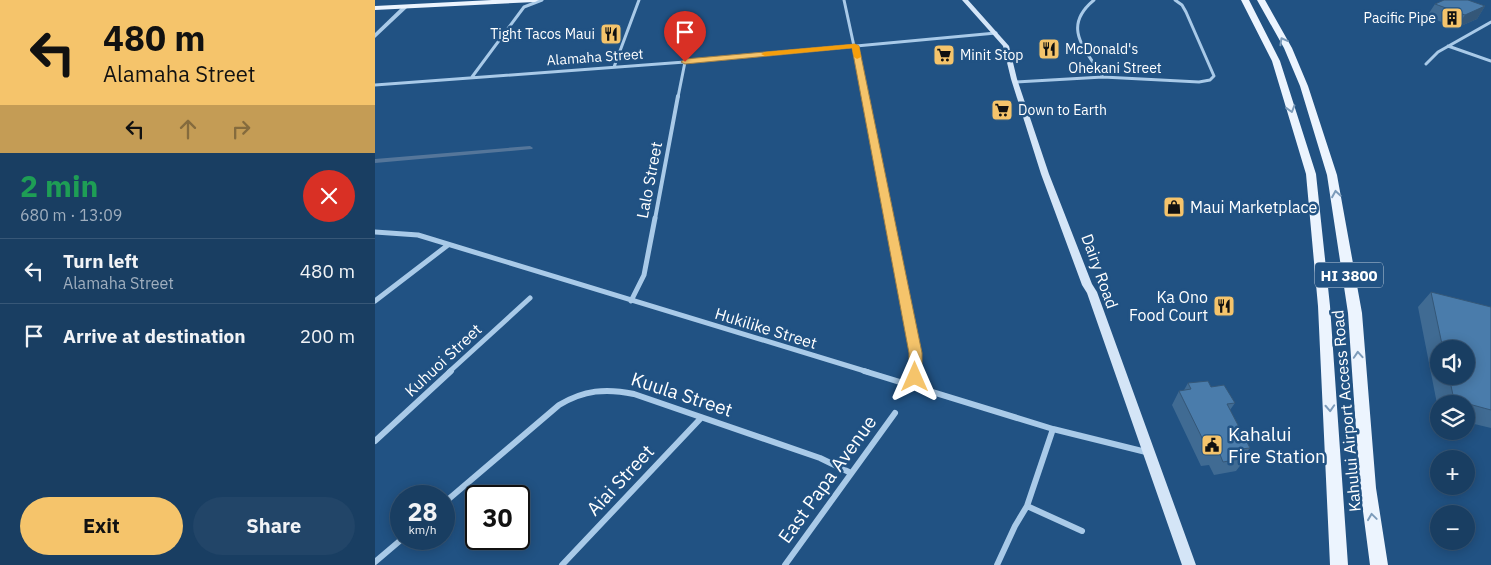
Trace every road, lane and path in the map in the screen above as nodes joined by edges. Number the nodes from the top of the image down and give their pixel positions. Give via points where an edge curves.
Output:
1 (412, 0) edge
2 (428, 0) edge
3 (535, 0) edge
4 (542, 0) edge
5 (639, 0) edge
6 (844, 0) edge
7 (965, 0) edge
8 (1094, 0) edge
9 (1175, 0) edge
10 (1245, 0) edge
11 (1261, 0) edge
12 (393, 1) edge
13 (515, 1) edge
14 (375, 2) edge
15 (524, 6) junction
16 (405, 7) junction
17 (375, 8) edge
18 (1491, 22) edge
19 (996, 33) junction
20 (375, 36) edge
21 (855, 46) junction
22 (1447, 46) junction
23 (1491, 61) edge
24 (685, 62) junction
25 (1426, 64) dead end
26 (614, 67) junction
27 (471, 77) junction
28 (1103, 77) junction
29 (1016, 82) junction
30 (375, 85) edge
31 (375, 232) edge
32 (448, 245) junction
33 (530, 298) dead end
34 (631, 300) junction
35 (375, 301) edge
36 (912, 386) junction
37 (895, 413) dead end
38 (701, 418) junction
39 (1053, 429) junction
40 (375, 441) edge
41 (1149, 453) junction
42 (851, 473) junction
43 (455, 493) edge
44 (1027, 506) junction
45 (1081, 531) dead end
46 (390, 549) edge
47 (375, 562) edge
48 (562, 565) edge
49 (785, 565) edge
50 (997, 565) edge
51 (1189, 565) edge
52 (1339, 565) edge
53 (1379, 565) edge

1 - 12 main road
2 - 16 main road
3 - 13 main road
4 - 15 street
5 - 26 street
6 - 21 street
7 - 19 main road, Dairy Road
8 - 28 street via 1082,10 1075,25
9 - 28 street, Ohekani Street via 1186,12 1214,76 1199,82
10 -> 52 main road, Kahului Airport Access Road / HI 3800 via 1276,62 1311,174 1324,306
53 -> 11 main road, Kahului Airport Access Road / HI 3800 via 1368,488 1355,312 1333,175 1304,86 1288,48
12 - 14 main road
12 - 16 main road
13 - 15 street
13 - 16 main road
15 - 27 street
16 - 17 main road
16 - 20 street
18 - 22 street
19 - 21 street, Alamaha Street
19 - 29 main road, Dairy Road via 1008,50
21 - 24 street, Alamaha Street
21 - 36 street via 916,353 917,369
22 - 23 street
22 - 25 street
24 - 26 street, Alamaha Street
24 - 34 street, Lalo Street via 644,275
26 - 27 street, Alamaha Street
27 - 30 street, Alamaha Street
28 - 29 street, Ohekani Street
29 - 41 main road, Dairy Road via 1045,174 1087,285 1093,292
31 - 32 street, Hukilike Street via 418,236
32 - 34 street, Hukilike Street
32 - 35 street
33 - 40 street, Kuhuoi Street
34 - 36 street, Hukilike Street
36 - 39 street, Hukilike Street
37 - 42 street, East Papa Avenue
38 - 42 street, Kuula Street via 820,458
38 - 43 street, Kuula Street via 621,391 603,388 574,396 540,420
38 - 48 street, Aiai Street
39 - 41 street, Hukilike Street
39 - 44 street
41 - 51 main road, Dairy Road
42 - 49 street, East Papa Avenue
44 - 45 street
44 - 50 street
46 - 47 street

